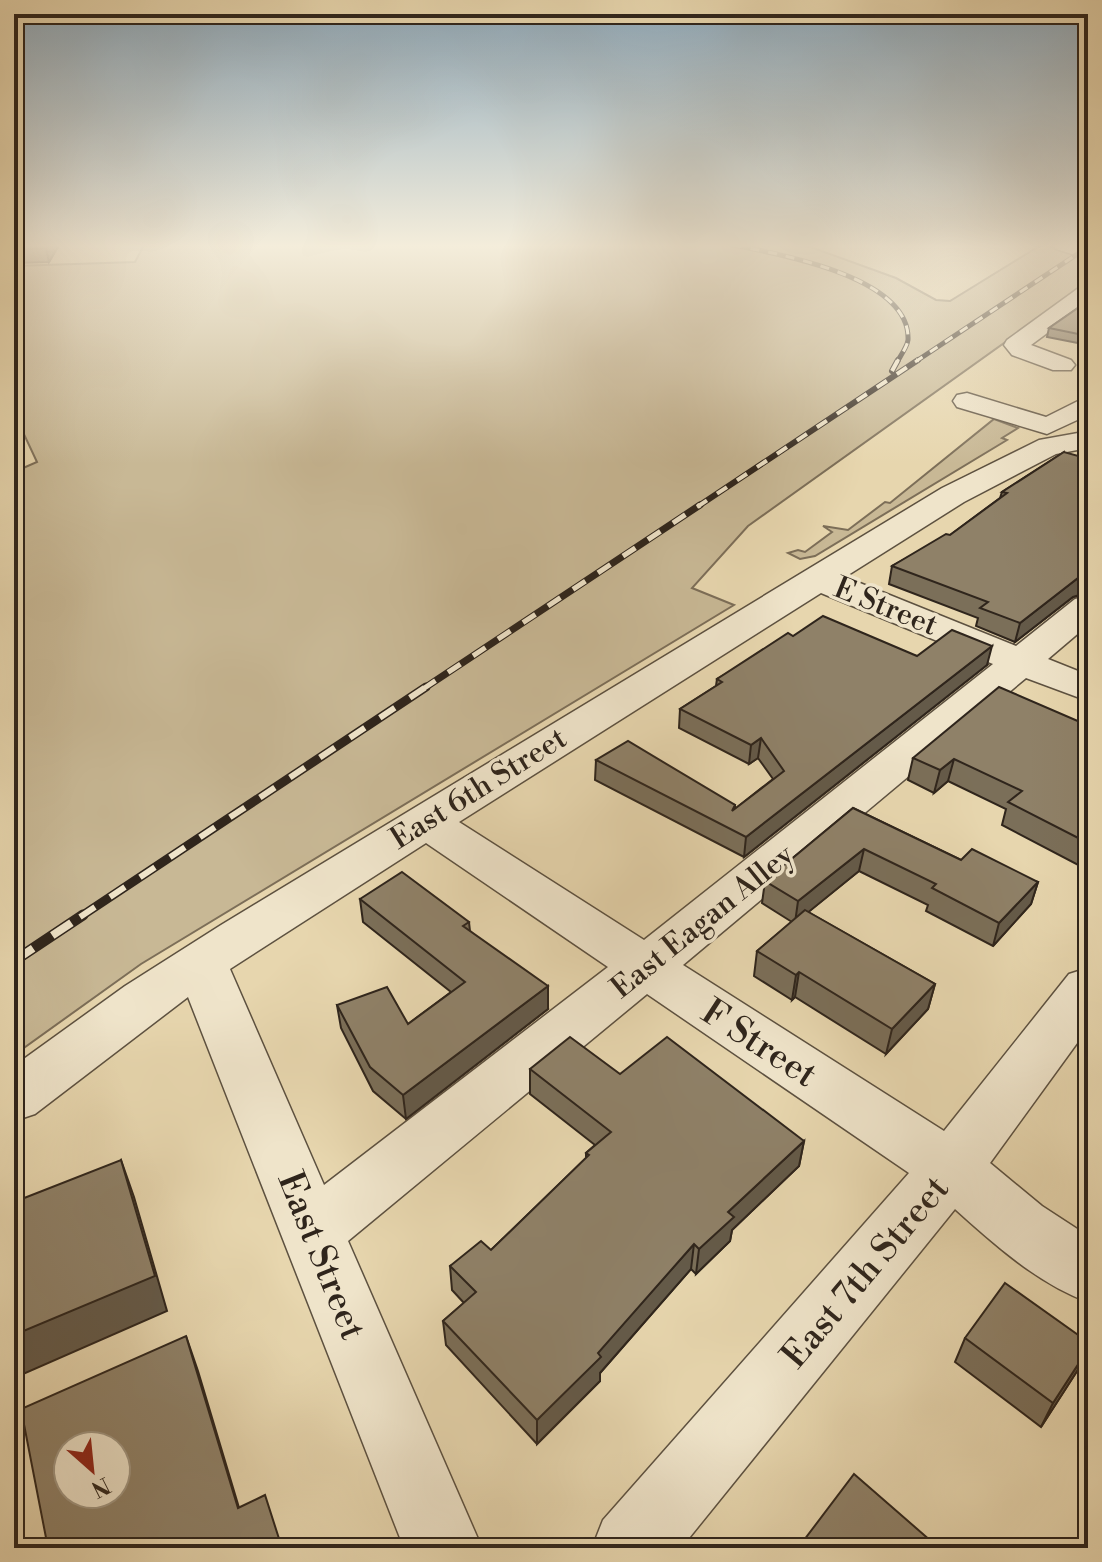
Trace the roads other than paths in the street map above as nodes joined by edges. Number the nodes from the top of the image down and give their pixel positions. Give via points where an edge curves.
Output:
1 (1053, 318) edge
2 (1088, 374) edge
3 (967, 401) dead end
4 (1088, 404) edge
5 (1072, 431) edge
6 (816, 578) junction
7 (1088, 607) edge
8 (1023, 661) junction
9 (1088, 689) edge
10 (425, 821) junction
11 (201, 963) junction
12 (645, 967) junction
13 (1088, 988) edge
14 (14, 1097) edge
15 (951, 1168) junction
16 (313, 1231) junction
17 (1088, 1272) edge
18 (443, 1548) edge
19 (631, 1548) edge

1 - 2 street via 1016,346 1063,353
3 - 5 street
4 - 5 street, East 6th Street
5 - 6 street, East 6th Street
6 - 8 street, E Street
6 - 10 street, East 6th Street
7 - 8 street, East Eagan Alley
8 - 9 street, E Street
8 - 12 street, East Eagan Alley
10 - 11 street, East 6th Street
10 - 12 street, F Street
11 - 14 street, East 6th Street
11 - 16 street, East Street
12 - 15 street, F Street
12 - 16 street, East Eagan Alley
13 - 15 street, East 7th Street
15 - 17 street, F Street via 1019,1226
15 - 19 street, East 7th Street
16 - 18 street, East Street

